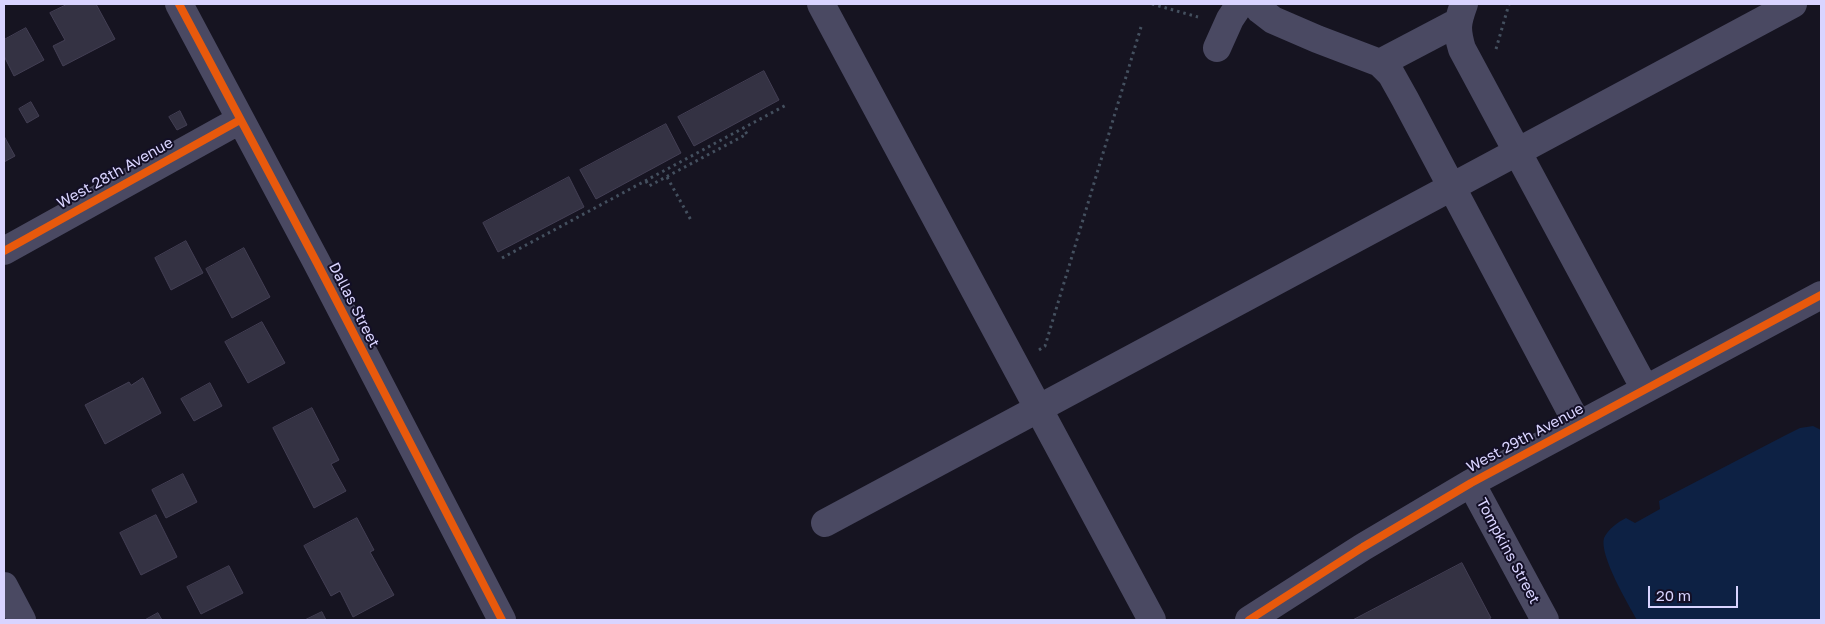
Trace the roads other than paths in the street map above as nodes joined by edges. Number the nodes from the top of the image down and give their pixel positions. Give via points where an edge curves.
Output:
1 (179, 4) edge
2 (821, 4) edge
3 (1240, 4) edge
4 (1255, 4) edge
5 (1793, 4) edge
6 (1765, 10) edge
7 (1461, 13) edge
8 (1217, 48) dead end
9 (1380, 63) junction
10 (240, 120) junction
11 (1517, 152) junction
12 (1451, 187) junction
13 (4, 251) edge
14 (1821, 295) edge
15 (1646, 389) junction
16 (1038, 408) junction
17 (1578, 425) junction
18 (1471, 483) junction
19 (825, 523) dead end
20 (4, 586) edge
21 (1265, 616) edge
22 (22, 620) edge
23 (502, 620) edge
24 (1152, 620) edge
25 (1546, 620) edge

1 - 10 street, Dallas Street
2 - 16 street
3 - 8 street
4 - 9 street via 1272,20
5 - 6 street
6 - 11 street
7 - 9 street
7 - 11 street via 1457,29 1462,49
9 - 12 street via 1387,68
10 - 13 street, West 28th Avenue
10 - 23 street, Dallas Street
11 - 12 street
11 - 15 street
12 - 16 street
12 - 17 street
14 - 15 street, West 29th Avenue
15 - 17 street, West 29th Avenue
16 - 19 street
16 - 24 street
17 - 18 street, West 29th Avenue
18 - 21 street, West 29th Avenue via 1364,547
18 - 25 street, Tompkins Street
20 - 22 street

